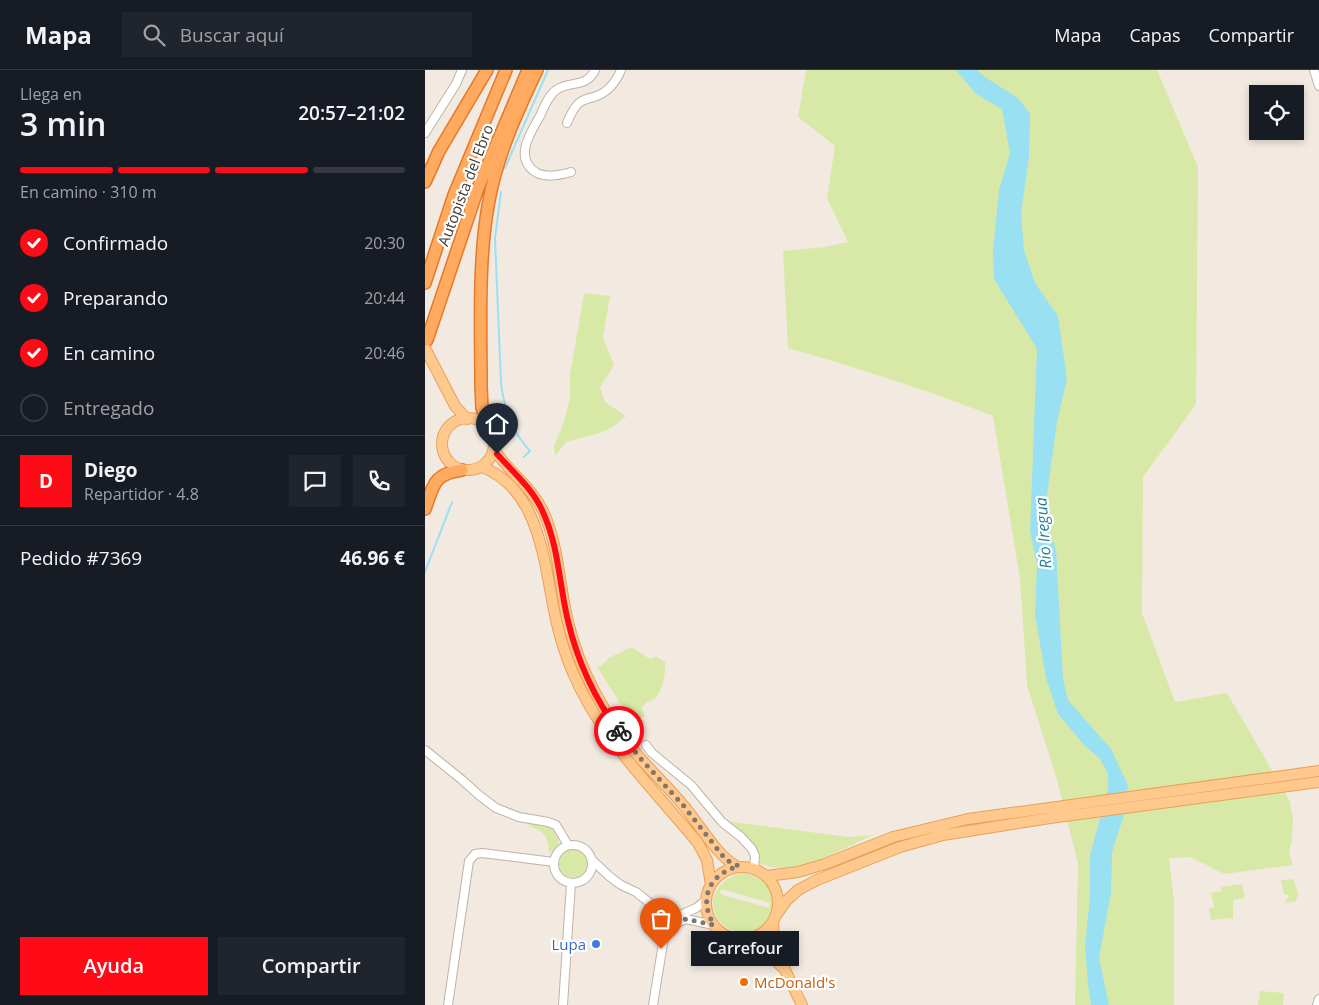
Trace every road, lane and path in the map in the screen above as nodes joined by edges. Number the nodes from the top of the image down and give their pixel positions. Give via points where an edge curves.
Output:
1 (462, 70) edge
2 (487, 70) edge
3 (506, 70) edge
4 (527, 70) edge
5 (537, 70) edge
6 (595, 70) edge
7 (621, 70) edge
8 (1314, 70) edge
9 (1319, 86) edge
10 (567, 123) dead end
11 (425, 133) edge
12 (571, 172) dead end
13 (425, 182) edge
14 (425, 283) edge
15 (426, 344) edge
16 (455, 406) junction
17 (467, 418) junction
18 (455, 422) junction
19 (489, 428) junction
20 (494, 449) junction
21 (482, 467) junction
22 (461, 470) junction
23 (425, 509) edge
24 (646, 745) dead end
25 (425, 750) edge
26 (1319, 771) edge
27 (1319, 782) edge
28 (568, 845) junction
29 (591, 860) junction
30 (554, 862) junction
31 (739, 866) junction
32 (754, 868) junction
33 (601, 869) junction
34 (589, 874) junction
35 (767, 876) junction
36 (571, 883) junction
37 (711, 885) junction
38 (706, 900) junction
39 (660, 912) junction
40 (675, 917) junction
41 (775, 918) junction
42 (686, 919) junction
43 (714, 925) junction
44 (665, 931) junction
45 (748, 939) junction
46 (785, 970) junction
47 (1319, 999) edge
48 (448, 1005) edge
49 (563, 1005) edge
50 (653, 1005) edge
51 (802, 1005) edge
52 (1317, 1005) edge

1 - 11 street
2 - 13 highway
3 - 14 highway, Autopista del Ebro via 455,195
4 - 15 highway, Autopista del Ebro via 478,188
5 - 19 highway via 499,159 488,207 483,256 481,391 482,408
6 - 12 street via 583,82 554,91 526,142 527,164 536,172 548,176
7 - 10 street via 609,88 579,104
8 - 9 street
15 - 16 main road
16 - 17 main road
16 - 18 main road
17 - 18 main road
17 - 19 main road
18 - 22 main road via 445,432 443,447 449,461
19 - 20 main road
20 - 21 main road
20 - 31 main road via 534,495 543,512 559,566 573,640 589,681 609,718 726,860
21 - 22 main road
21 - 37 main road via 506,481 532,520 542,549 564,649 595,717 623,756 698,843 707,860
22 - 23 highway via 449,471 435,482
24 - 32 street via 691,785 722,822 741,837 755,856
25 - 28 street via 496,808 556,825
26 - 35 main road via 940,824 893,837 825,864
27 - 41 main road via 967,830 900,847 817,880 798,890
28 - 29 street via 581,847
28 - 30 street via 557,853
29 - 33 street
29 - 34 street
30 - 36 street via 560,878
30 - 48 street via 482,853 472,857 467,867
31 - 32 main road
31 - 37 main road via 720,874
32 - 35 main road
33 - 34 street
33 - 39 street
34 - 36 street via 583,880
35 - 41 main road via 778,897
36 - 49 street
37 - 38 main road
38 - 40 street
38 - 43 main road via 707,913
39 - 40 street
39 - 44 street
40 - 42 street
41 - 45 main road via 760,935
41 - 46 main road via 775,940
42 - 43 street
42 - 44 street
43 - 45 main road via 731,937
44 - 50 street
45 - 46 main road via 758,944
46 - 51 main road
47 - 52 street

